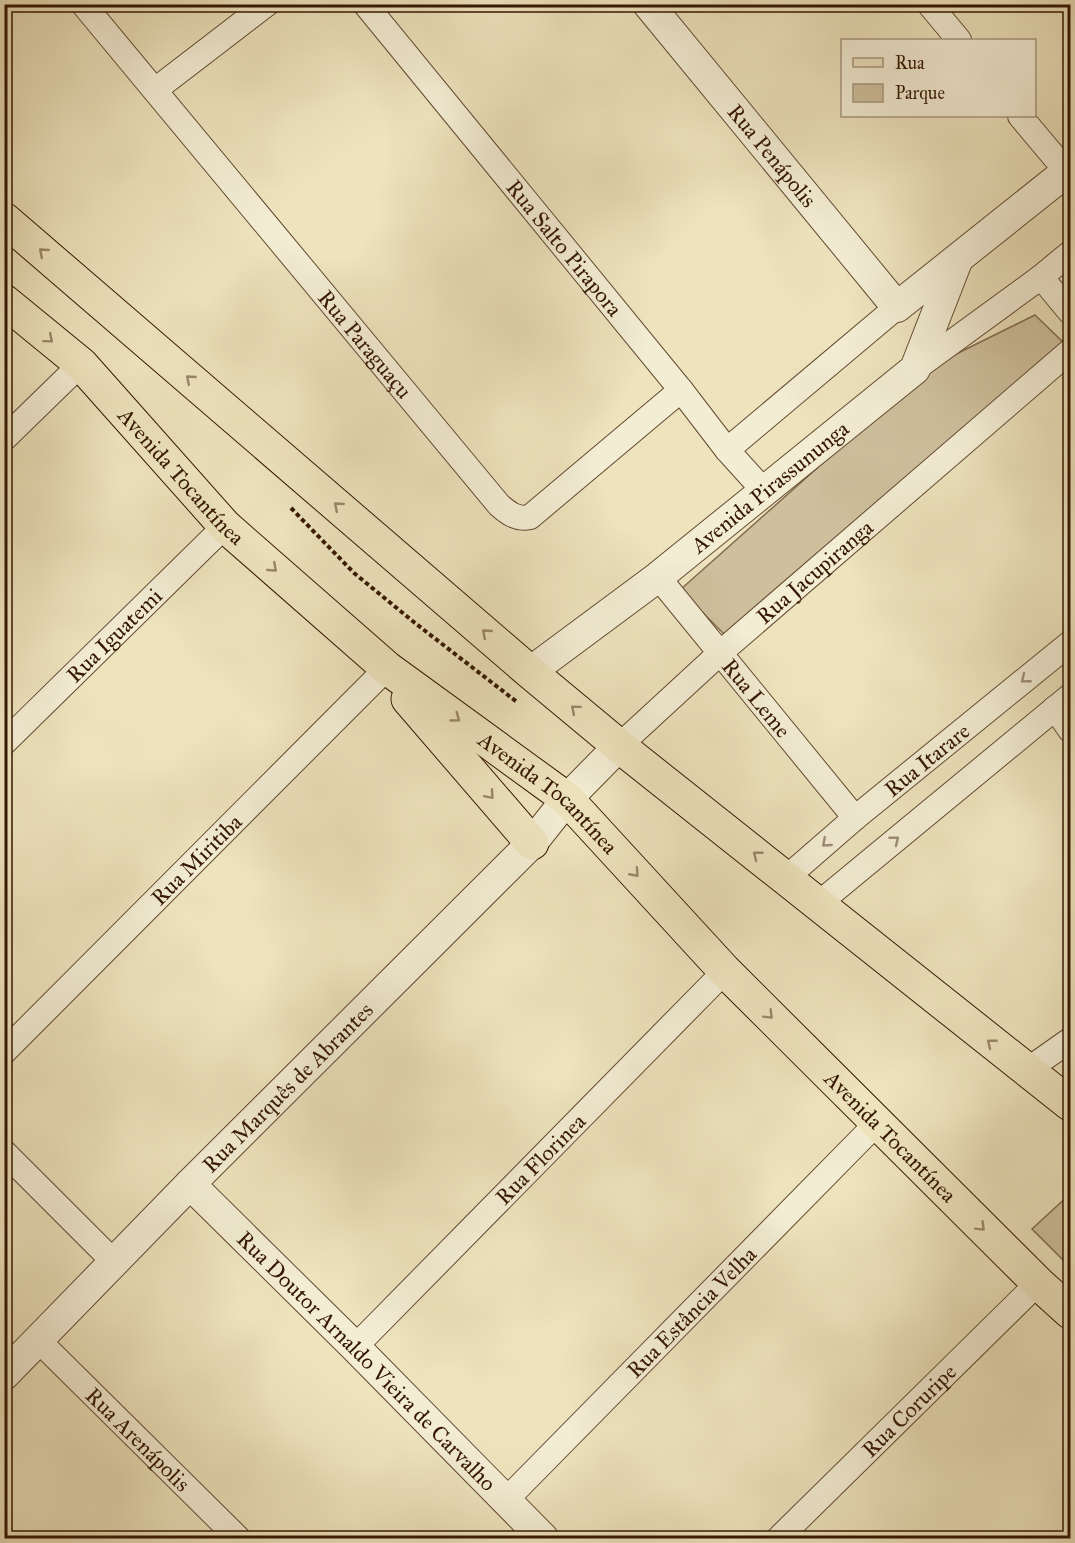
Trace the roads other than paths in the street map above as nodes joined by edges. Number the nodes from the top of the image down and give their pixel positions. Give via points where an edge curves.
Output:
1 (83, 4) edge
2 (267, 4) edge
3 (365, 4) edge
4 (648, 4) edge
5 (929, 4) edge
6 (958, 39) edge
7 (155, 90) junction
8 (1021, 117) edge
9 (1069, 171) edge
10 (4, 219) edge
11 (1071, 253) edge
12 (957, 261) junction
13 (1041, 277) junction
14 (4, 301) edge
15 (897, 307) junction
16 (1071, 312) edge
17 (1071, 351) edge
18 (81, 364) junction
19 (915, 369) junction
20 (681, 390) junction
21 (4, 439) edge
22 (727, 450) junction
23 (765, 490) junction
24 (225, 526) junction
25 (658, 577) junction
26 (1071, 642) edge
27 (720, 653) junction
28 (387, 668) junction
29 (530, 672) junction
30 (1063, 702) edge
31 (1071, 730) edge
32 (4, 744) edge
33 (619, 746) junction
34 (567, 799) junction
35 (855, 818) junction
36 (532, 843) junction
37 (786, 878) junction
38 (818, 904) junction
39 (725, 971) junction
40 (1071, 1040) edge
41 (4, 1052) edge
42 (1026, 1071) junction
43 (1071, 1104) edge
44 (877, 1123) junction
45 (4, 1152) edge
46 (190, 1184) junction
47 (114, 1262) junction
48 (1038, 1283) junction
49 (1071, 1312) edge
50 (38, 1340) junction
51 (355, 1347) junction
52 (4, 1375) edge
53 (507, 1500) junction
54 (238, 1539) edge
55 (543, 1539) edge
56 (779, 1539) edge

1 - 7 street, Rua Paraguaçu
2 - 7 street
3 - 20 street, Rua Salto Pirapora
4 - 15 street, Rua Penápolis
5 - 6 street
7 - 20 street, Rua Paraguaçu via 508,513 530,517
8 - 9 street
9 - 12 street, Avenida Pirassununga
29 -> 10 main road
11 - 13 street
12 - 15 street, Avenida Pirassununga
12 - 19 street, Avenida Pirassununga
13 - 16 street
13 - 19 street
14 -> 18 main road, Avenida Tocantínea
15 - 22 street, Avenida Pirassununga
17 - 27 street, Rua Jacupiranga
18 - 21 street
18 - 24 main road, Avenida Tocantínea
19 - 23 street, Avenida Pirassununga
20 - 22 street, Rua Salto Pirapora
22 - 23 street, Rua Salto Pirapora
23 - 25 street, Avenida Pirassununga
24 -> 28 main road, Avenida Tocantínea
24 - 32 street, Rua Iguatemi
25 - 27 street, Rua Leme
25 - 29 street, Avenida Pirassununga
26 -> 35 street, Rua Itarare
27 - 33 street, Rua Jacupiranga
27 - 35 street, Rua Leme
28 -> 34 main road, Avenida Tocantínea
28 -> 36 main road
28 - 41 street, Rua Miritiba
33 -> 29 main road
30 - 31 street
38 -> 30 street, Rua Itarare
33 - 34 street, Rua Jacupiranga
37 -> 33 main road
34 - 36 street, Rua Marquês de Abrantes
34 -> 39 main road, Avenida Tocantínea
35 -> 37 street, Rua Itarare
36 - 46 street, Rua Marquês de Abrantes
37 - 38 main road
42 -> 38 main road
39 -> 44 main road, Avenida Tocantínea
39 - 51 street, Rua Florinea
40 - 42 street
42 - 43 main road
44 -> 48 main road, Avenida Tocantínea
44 - 53 street, Rua Estância Velha
45 - 47 street
46 - 47 street, Rua Marquês de Abrantes
46 - 51 street, Rua Doutor Arnaldo Vieira de Carvalho
47 - 50 street, Rua Marquês de Abrantes
48 - 49 main road, Avenida Tocantínea
48 - 56 street, Rua Coruripe
50 - 52 street, Rua Marquês de Abrantes
50 - 54 street, Rua Arenápolis
51 - 53 street, Rua Doutor Arnaldo Vieira de Carvalho
53 - 55 street, Rua Doutor Arnaldo Vieira de Carvalho

